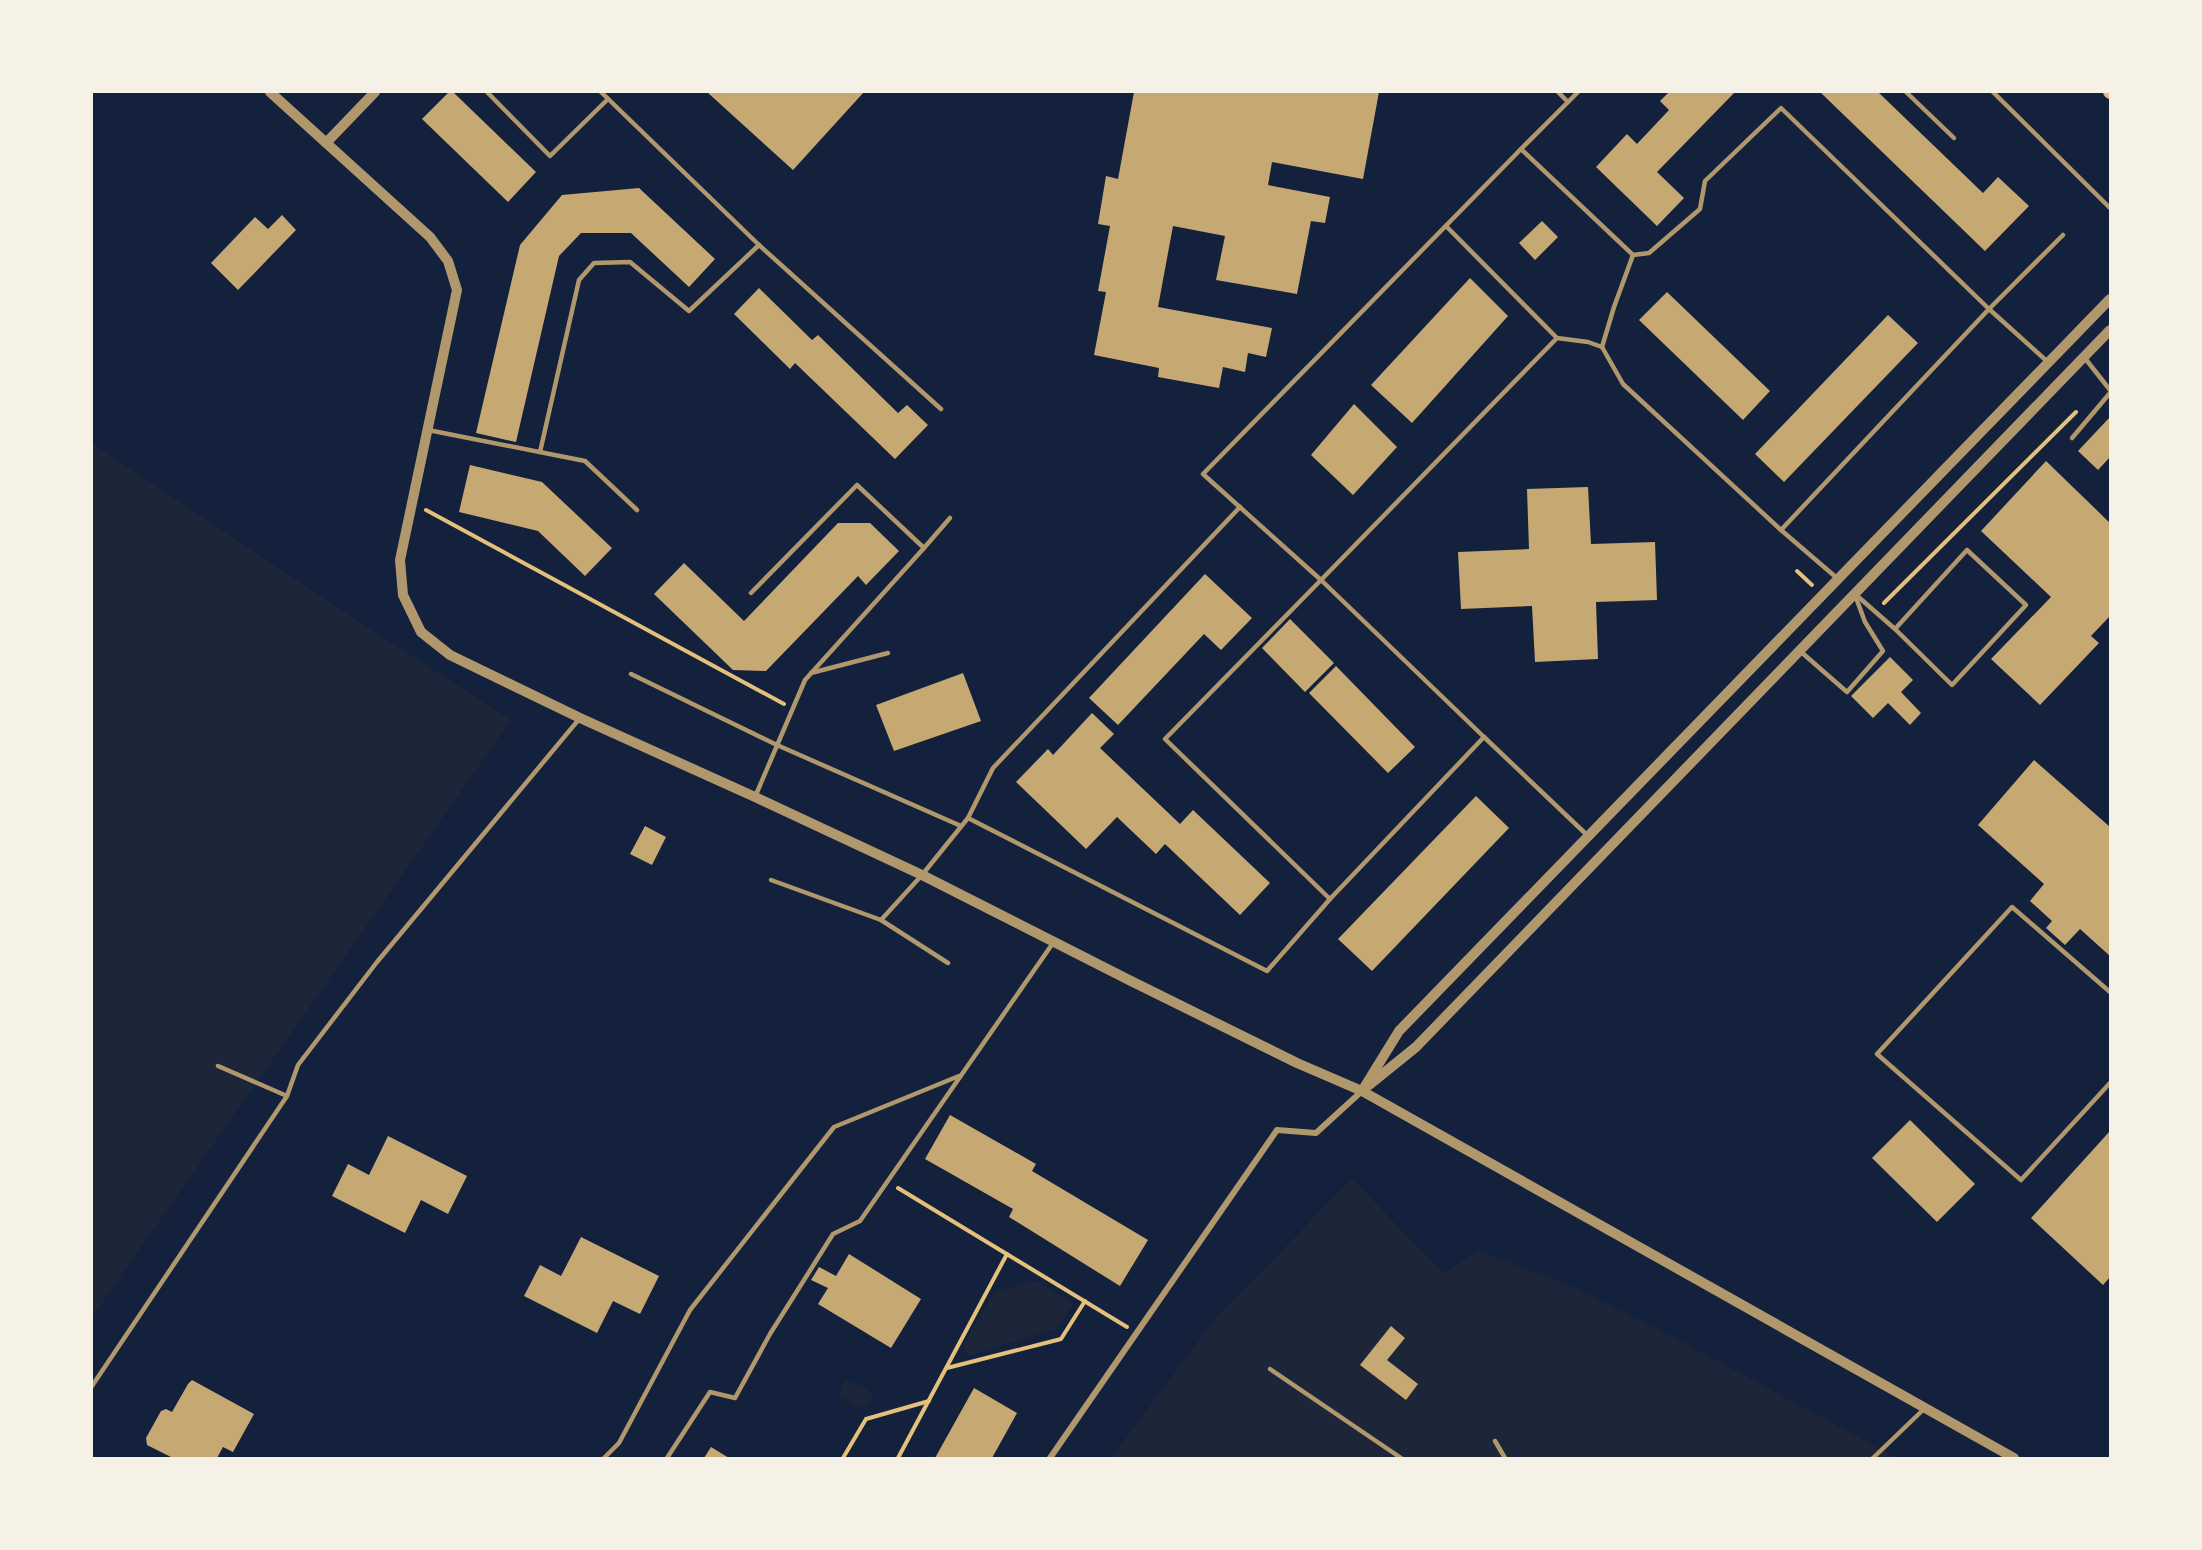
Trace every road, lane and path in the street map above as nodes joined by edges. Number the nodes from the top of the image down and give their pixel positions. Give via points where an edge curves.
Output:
1 (270, 92) edge
2 (375, 92) edge
3 (487, 92) edge
4 (601, 92) edge
5 (1558, 92) edge
6 (1578, 92) edge
7 (1906, 92) edge
8 (1993, 92) edge
9 (608, 99) junction
10 (1568, 102) junction
11 (1954, 138) dead end
12 (326, 143) junction
13 (1521, 148) junction
14 (2110, 208) edge
15 (1446, 226) junction
16 (2063, 235) dead end
17 (759, 245) junction
18 (1633, 255) junction
19 (2110, 299) edge
20 (1989, 309) junction
21 (2110, 330) edge
22 (1557, 338) junction
23 (1602, 347) junction
24 (2084, 357) junction
25 (2049, 363) junction
26 (2110, 391) edge
27 (2080, 408) dead end
28 (941, 409) dead end
29 (427, 430) junction
30 (2072, 438) dead end
31 (540, 452) junction
32 (1240, 507) junction
33 (426, 510) dead end
34 (637, 510) dead end
35 (951, 519) dead end
36 (1781, 530) junction
37 (924, 548) junction
38 (1797, 571) dead end
39 (1321, 580) junction
40 (1839, 580) junction
41 (751, 593) dead end
42 (1855, 594) junction
43 (1823, 596) junction
44 (1875, 613) junction
45 (1895, 629) junction
46 (1800, 651) junction
47 (888, 653) dead end
48 (812, 673) junction
49 (631, 674) dead end
50 (793, 709) junction
51 (580, 718) junction
52 (1484, 737) junction
53 (777, 745) junction
54 (755, 797) junction
55 (968, 818) junction
56 (961, 826) junction
57 (1589, 837) junction
58 (922, 876) junction
59 (771, 880) dead end
60 (1330, 899) junction
61 (881, 920) junction
62 (1053, 943) junction
63 (948, 963) dead end
64 (2110, 992) edge
65 (218, 1066) dead end
66 (959, 1076) junction
67 (2110, 1083) edge
68 (1362, 1091) junction
69 (287, 1096) junction
70 (887, 1181) junction
71 (1007, 1254) junction
72 (1085, 1301) junction
73 (1138, 1333) junction
74 (947, 1368) junction
75 (1270, 1369) dead end
76 (92, 1386) edge
77 (929, 1401) junction
78 (1925, 1408) junction
79 (1495, 1441) dead end
80 (604, 1458) edge
81 (667, 1458) edge
82 (843, 1458) edge
83 (898, 1458) edge
84 (1050, 1458) edge
85 (1401, 1458) edge
86 (1505, 1458) edge
87 (1873, 1458) edge
88 (2014, 1458) edge

1 - 12 street
2 - 12 street
3 - 9 lane via 550,156
4 - 9 lane
5 - 10 lane
6 - 10 lane
7 - 11 lane
8 - 14 lane
9 - 17 lane
10 - 13 lane
12 - 29 street via 430,237 448,261 457,290
13 - 15 lane
13 - 18 lane
15 - 22 lane
15 - 32 lane via 1203,474
16 - 20 lane
17 - 28 lane
17 - 31 lane via 689,311 630,262 594,264 579,280
18 - 20 lane via 1649,253 1700,209 1705,181 1781,108
18 - 23 lane
19 - 25 street
20 - 25 lane
20 - 36 lane
21 - 24 street
22 - 23 lane
22 - 39 lane
23 - 36 lane via 1623,384
24 - 26 lane
24 - 42 street
25 - 40 street
26 - 30 lane
27 - 44 path
29 - 31 lane
29 - 51 street via 400,560 403,595 421,632 450,655
31 - 34 lane via 585,461
32 - 39 lane
32 - 55 lane via 993,768
33 - 50 path
35 - 37 lane
36 - 40 lane
37 - 41 lane via 856,485
37 - 48 lane
38 - 43 path
39 - 52 lane
39 - 60 lane via 1165,739
40 - 42 street
40 - 43 street
42 - 44 lane
42 - 46 street
42 - 46 lane via 1865,622 1883,651 1847,692
43 - 57 street
44 - 45 lane
45 - 45 lane via 1952,685 2026,605 1967,550
46 - 68 street via 1416,1047
47 - 48 lane
48 - 50 lane
49 - 53 lane
50 - 53 lane
51 - 54 street
51 - 69 lane via 376,962 298,1065
52 - 57 lane
52 - 60 lane
53 - 54 lane
53 - 56 lane
54 - 58 street
55 - 56 lane
55 - 60 lane via 1267,971
56 - 58 lane
57 - 68 street via 1399,1031
58 - 61 lane
58 - 62 street
59 - 61 lane
61 - 63 lane
62 - 66 lane
62 - 68 street
64 - 67 lane via 2012,907 1877,1054 2021,1180
65 - 69 lane
66 - 70 lane
66 - 80 lane via 834,1127 690,1310 619,1443
68 - 73 street via 1316,1133 1277,1130
68 - 78 street
69 - 76 lane
70 - 71 path
70 - 81 lane via 860,1221 834,1234 735,1398 710,1392
71 - 72 path
71 - 74 path
72 - 73 path
72 - 74 path via 1061,1339
73 - 84 street
74 - 77 path
75 - 85 lane
77 - 82 path via 866,1419
77 - 83 path
78 - 87 lane
78 - 88 street
79 - 86 lane

